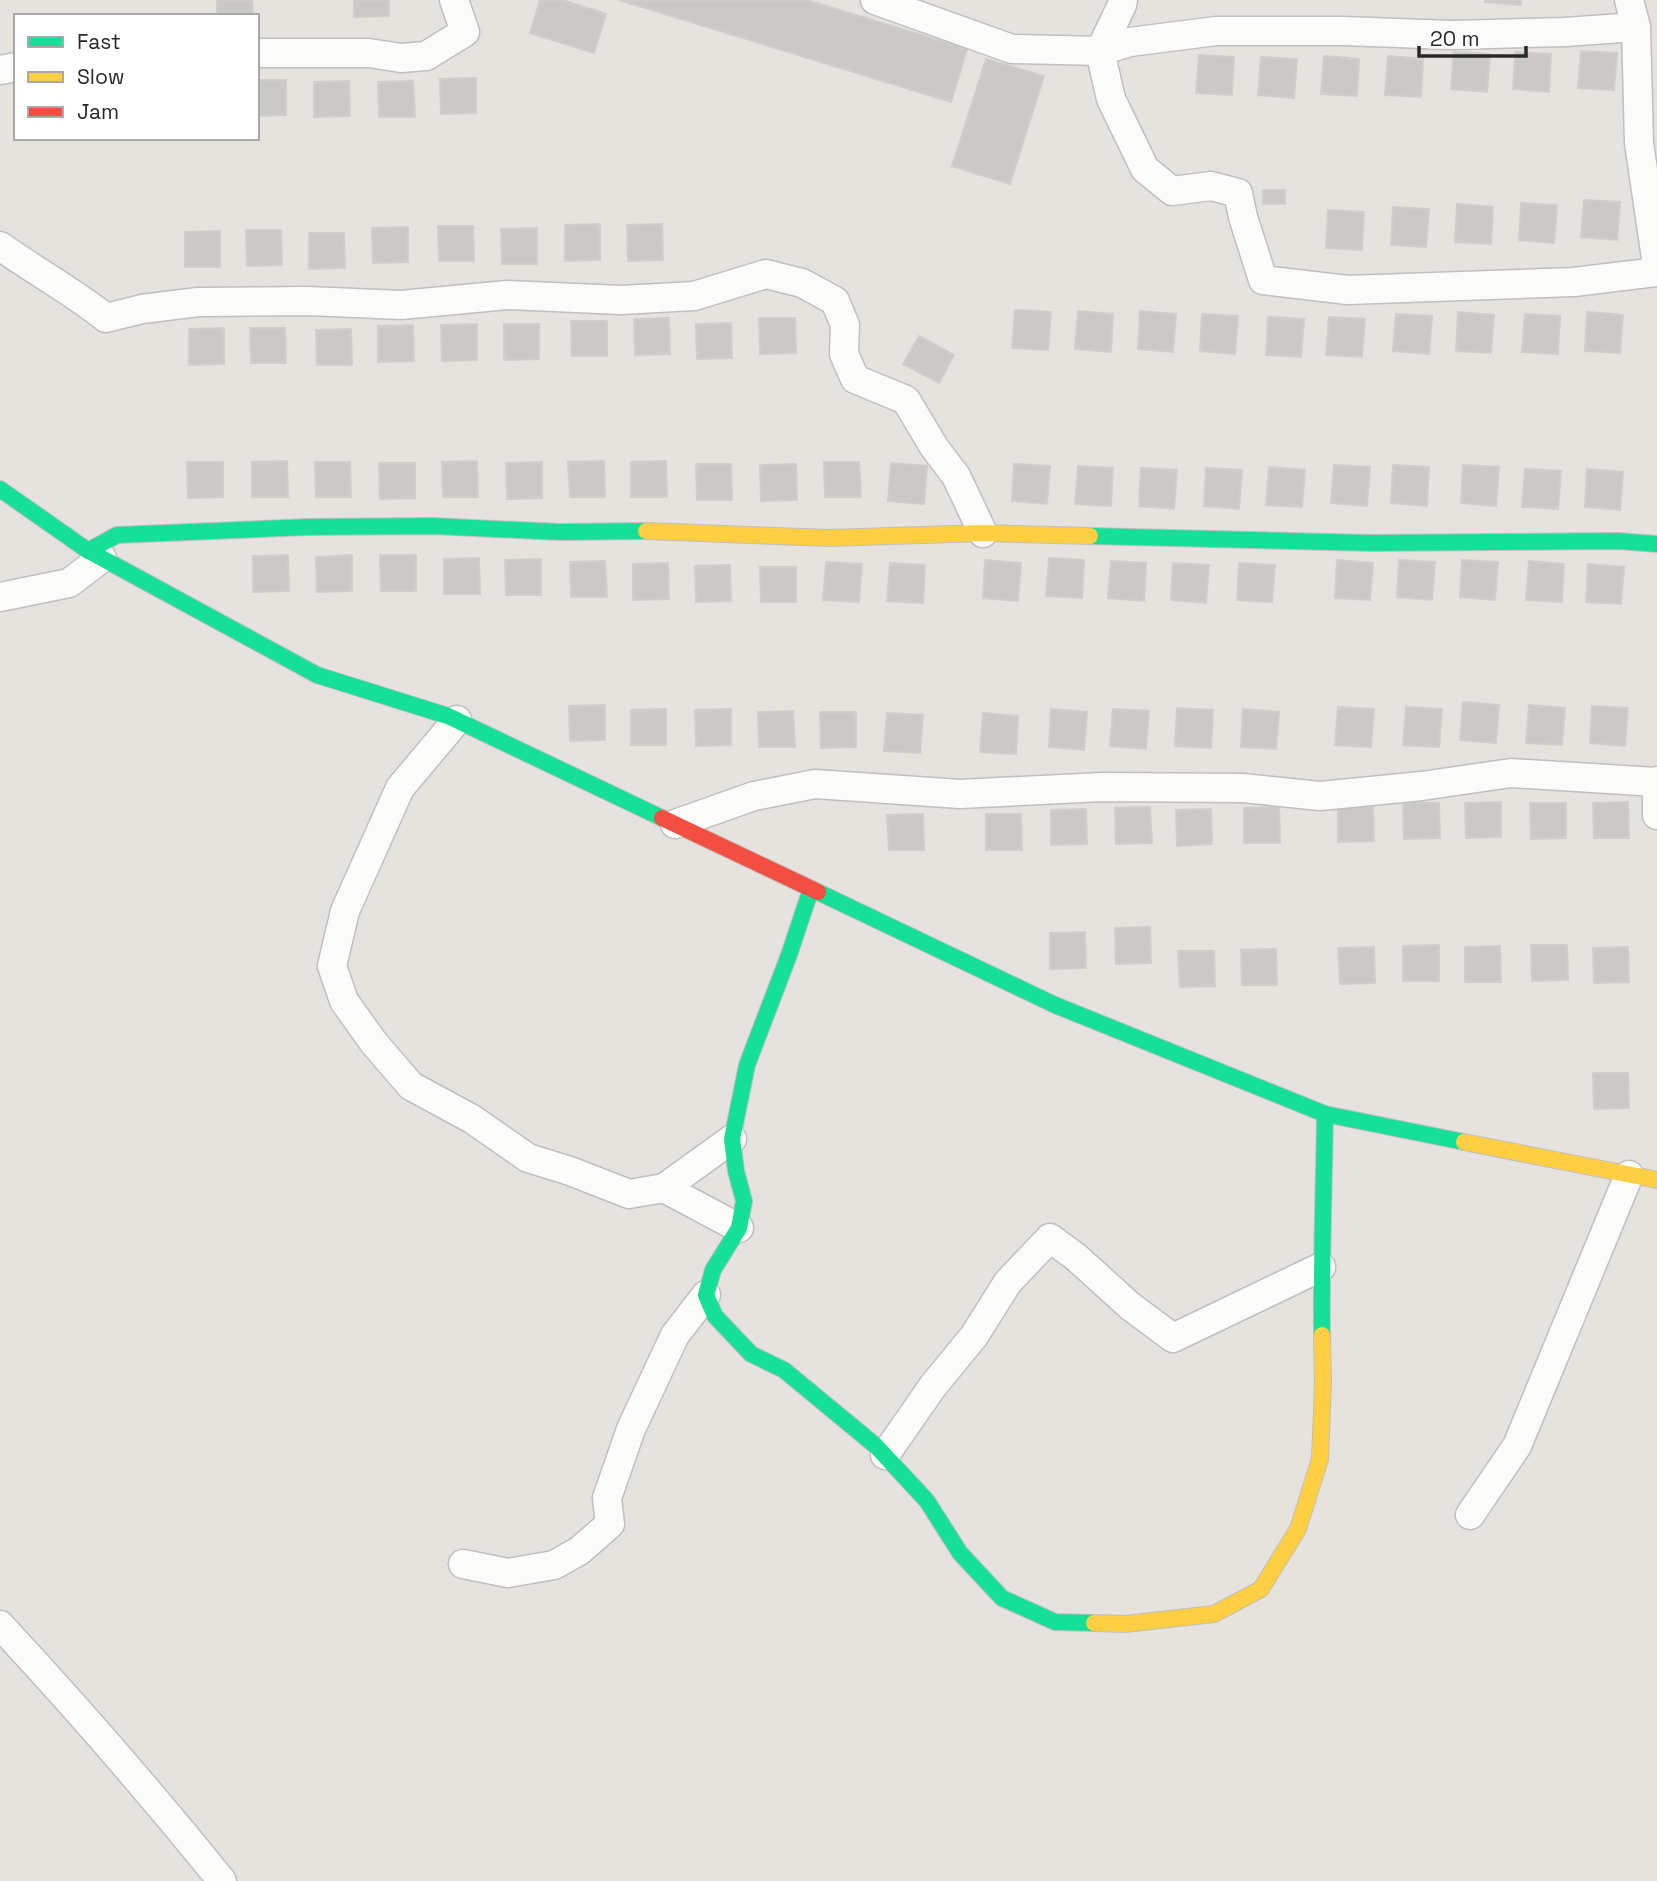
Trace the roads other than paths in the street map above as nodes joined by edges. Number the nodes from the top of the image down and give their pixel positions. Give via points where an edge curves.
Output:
1 (454, 0) edge
2 (875, 0) edge
3 (1123, 0) edge
4 (1629, 0) edge
5 (1636, 27) junction
6 (1100, 51) junction
7 (259, 53) edge
8 (0, 246) edge
9 (1657, 265) edge
10 (1657, 272) edge
11 (0, 488) edge
12 (983, 533) junction
13 (1657, 544) edge
14 (95, 554) junction
15 (0, 597) edge
16 (457, 720) junction
17 (1656, 781) edge
18 (1657, 815) edge
19 (675, 824) junction
20 (811, 889) junction
21 (1325, 1114) junction
22 (732, 1139) junction
23 (1629, 1175) junction
24 (1657, 1180) edge
25 (664, 1188) junction
26 (739, 1228) junction
27 (1321, 1266) junction
28 (706, 1295) junction
29 (885, 1455) junction
30 (1470, 1515) dead end
31 (463, 1564) dead end
32 (0, 1625) edge
33 (222, 1881) edge

1 - 7 street via 465,32 426,56
2 - 6 street via 1012,49
3 - 6 street
4 - 5 street
5 - 6 street via 1452,35 1216,31 1130,42
5 - 9 street via 1639,143
6 - 10 street via 1111,99 1145,169 1172,191 1211,186 1238,193 1264,280 1376,289 1574,282
8 - 12 street via 106,318 198,302 401,305 507,295 621,300 694,296 766,274 802,283 835,301 845,325 844,354 855,379 906,400 956,476
11 - 14 street
12 - 13 street
12 - 14 street via 829,538 433,526 308,527 117,535
14 - 15 street via 69,583
14 - 16 street via 317,675
16 - 19 street
16 - 25 street via 400,788 345,911 332,966 344,1001 411,1086 472,1119 528,1158 629,1194
17 - 18 street
17 - 19 street via 1511,773 1320,796 1243,788 1102,787 960,794 815,785 754,796
19 - 20 street
20 - 21 street via 1055,1005
20 - 22 street via 747,1065
21 - 23 street
21 - 27 street
22 - 25 street
22 - 26 street via 744,1201
23 - 24 street
23 - 30 street via 1517,1446
25 - 26 street
26 - 28 street via 713,1270
27 - 29 street via 1173,1338 1050,1238 1008,1282 974,1336
27 - 29 street via 1320,1459 1298,1529 1261,1589 1214,1614 1125,1623 1055,1622 1002,1598 960,1553 927,1501
28 - 29 street via 715,1316 751,1354 784,1370
28 - 31 street via 675,1335 631,1429 607,1499 610,1524 554,1565 508,1573
32 - 33 street

